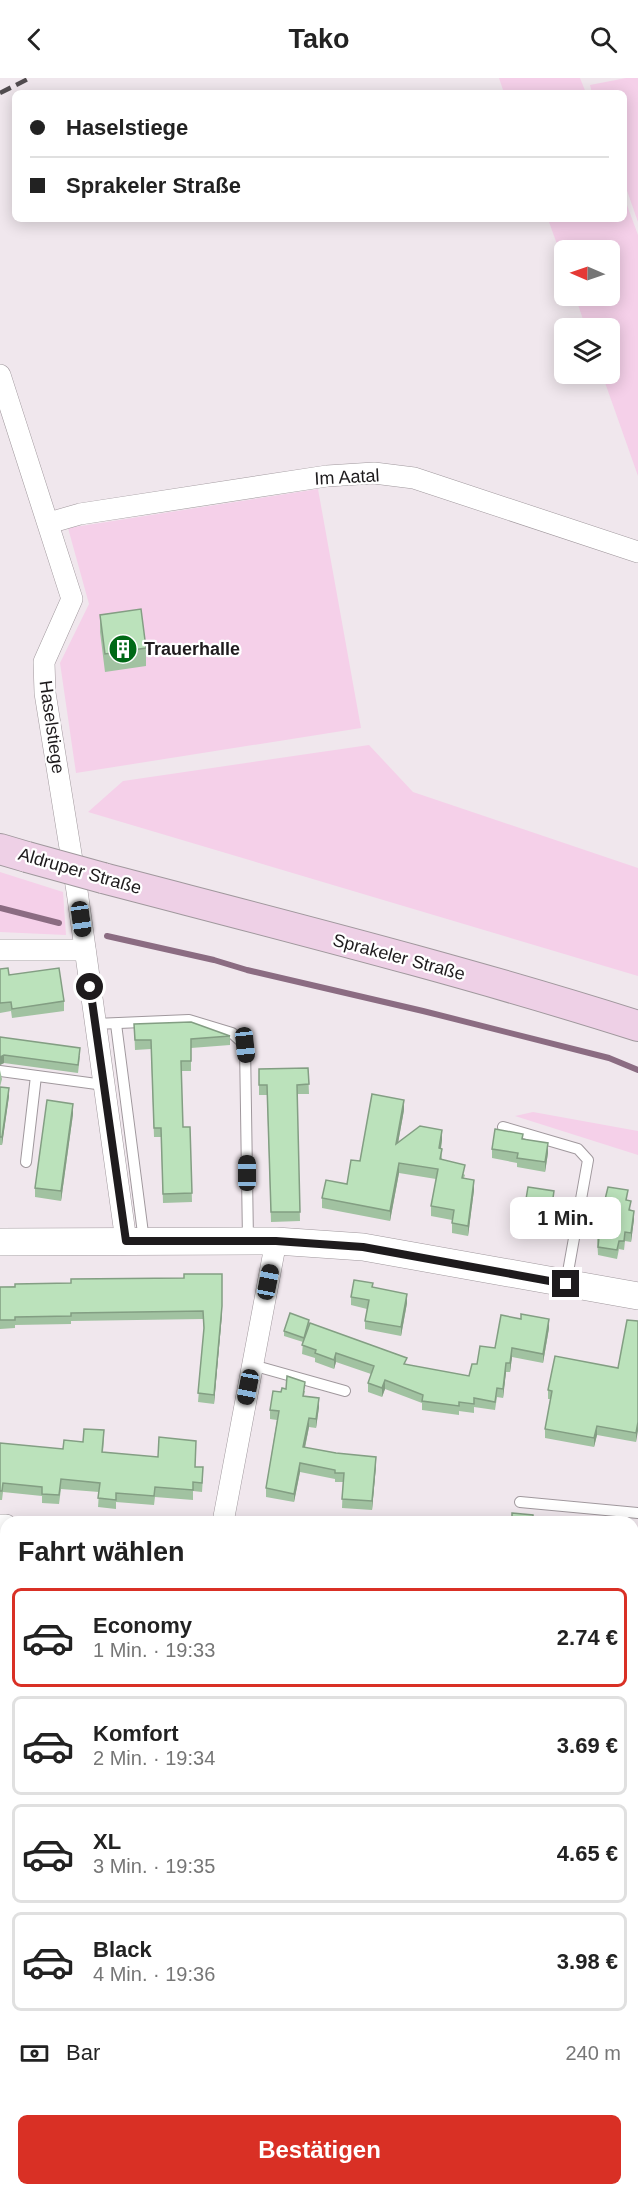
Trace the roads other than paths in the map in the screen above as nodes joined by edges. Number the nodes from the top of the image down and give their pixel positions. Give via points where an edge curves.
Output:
1 (1, 382) edge
2 (48, 523) junction
3 (638, 552) edge
4 (14, 853) edge
5 (159, 893) joint
6 (0, 950) edge
7 (85, 950) junction
8 (106, 1024) junction
9 (638, 1026) edge
10 (0, 1071) edge
11 (36, 1076) junction
12 (104, 1085) junction
13 (503, 1127) dead end
14 (26, 1162) dead end
15 (135, 1241) junction
16 (248, 1241) junction
17 (276, 1241) junction
18 (0, 1242) edge
19 (566, 1284) junction
20 (638, 1296) edge
21 (252, 1365) junction
22 (345, 1391) dead end
23 (520, 1502) dead end
24 (638, 1513) edge
25 (224, 1516) edge

1 - 2 street, Haselstiege
2 - 3 street, Im Aatal via 92,512 327,476 374,473 414,478
2 - 7 street, Haselstiege via 72,599 44,662 45,693
4 - 5 main road, Aldruper Straße, bridge
5 - 9 main road, Sprakeler Straße via 504,985
6 - 7 street
7 - 8 street, Haselstiege
8 - 12 street, Haselstiege
8 - 15 lane
8 - 16 lane via 189,1020 232,1033 245,1045
10 - 11 lane
11 - 12 lane
11 - 14 lane
12 - 15 street, Haselstiege
13 - 19 lane via 578,1149 588,1160
15 - 16 street
15 - 18 street
16 - 17 street
17 - 19 street via 363,1247
17 - 21 street
19 - 20 street
21 - 22 lane
21 - 25 street
23 - 24 lane

